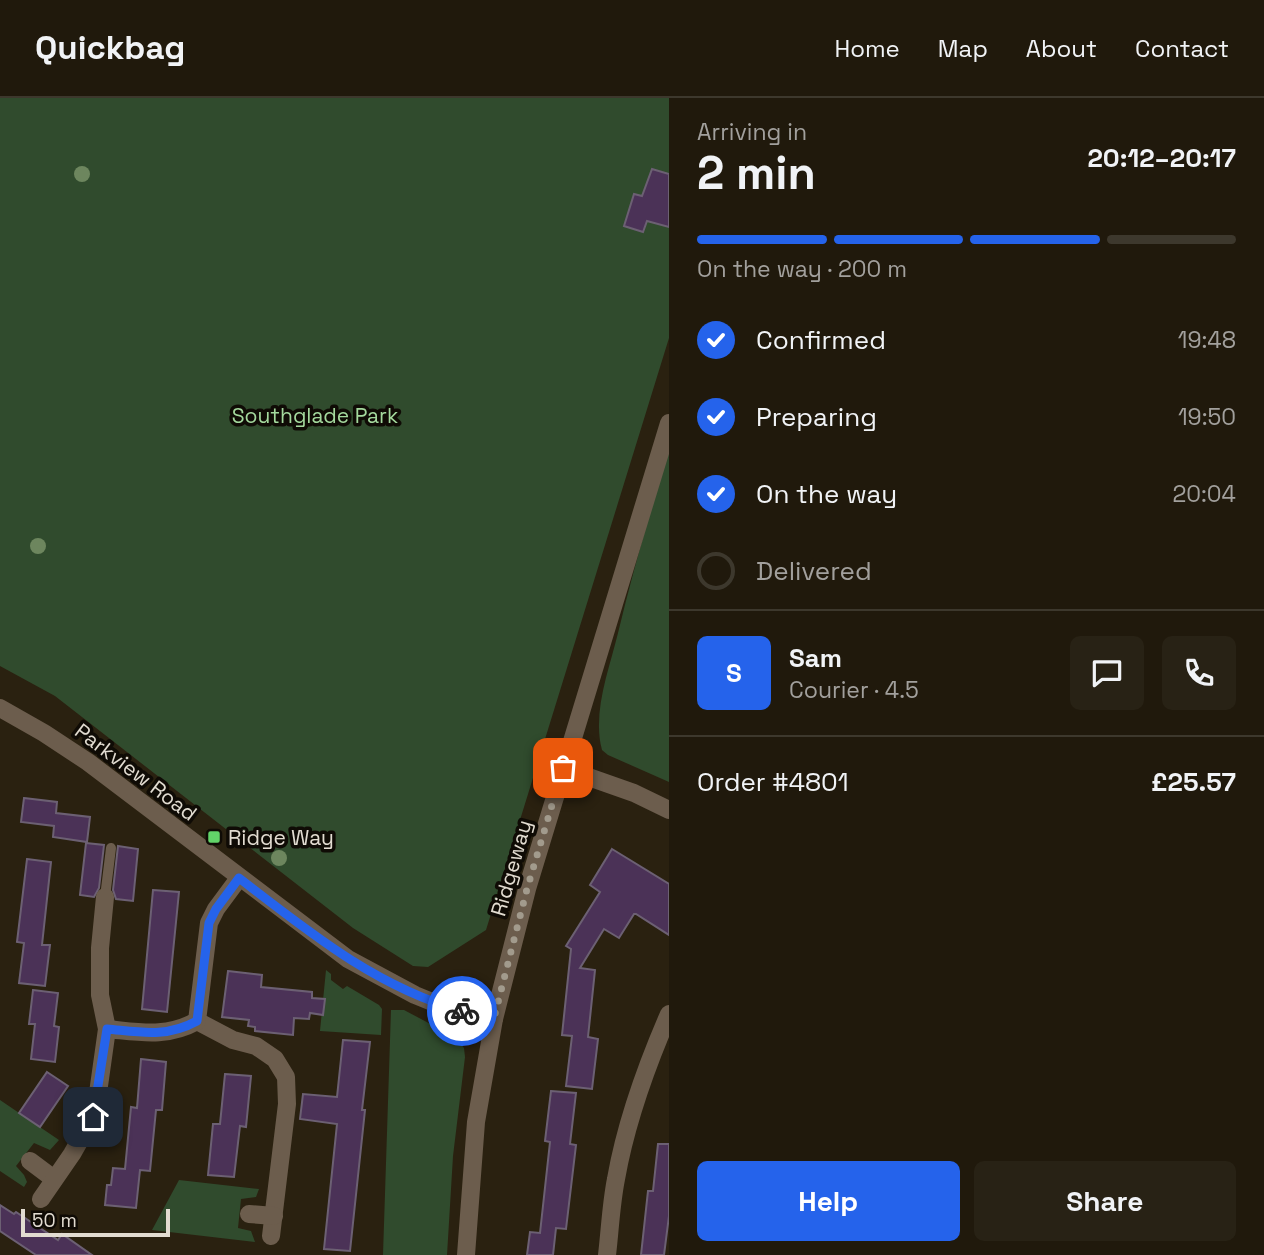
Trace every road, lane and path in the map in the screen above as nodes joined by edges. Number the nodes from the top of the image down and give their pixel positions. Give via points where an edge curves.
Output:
1 (669, 423) edge
2 (0, 708) edge
3 (563, 768) junction
4 (669, 810) edge
5 (111, 848) dead end
6 (239, 878) junction
7 (105, 897) joint
8 (669, 1014) edge
9 (494, 1018) junction
10 (197, 1021) junction
11 (107, 1029) junction
12 (30, 1161) dead end
13 (54, 1179) junction
14 (41, 1199) dead end
15 (249, 1214) dead end
16 (274, 1216) junction
17 (271, 1236) dead end
18 (466, 1255) edge
19 (607, 1255) edge

1 - 3 street, Ridgeway
2 - 6 street, Parkview Road via 88,762
3 - 4 street
3 - 9 street, Ridgeway
5 - 7 lane
6 - 9 street, Parkview Road via 348,959 389,983 438,1004
6 - 10 street via 209,923
7 - 11 street via 100,995
8 - 19 street via 626,1133
9 - 18 street, Ridgeway via 476,1122
10 - 11 street via 163,1033
10 - 16 street via 256,1046 275,1059 286,1077
11 - 13 street via 93,1117
12 - 13 street
13 - 14 street
15 - 16 street
16 - 17 street

